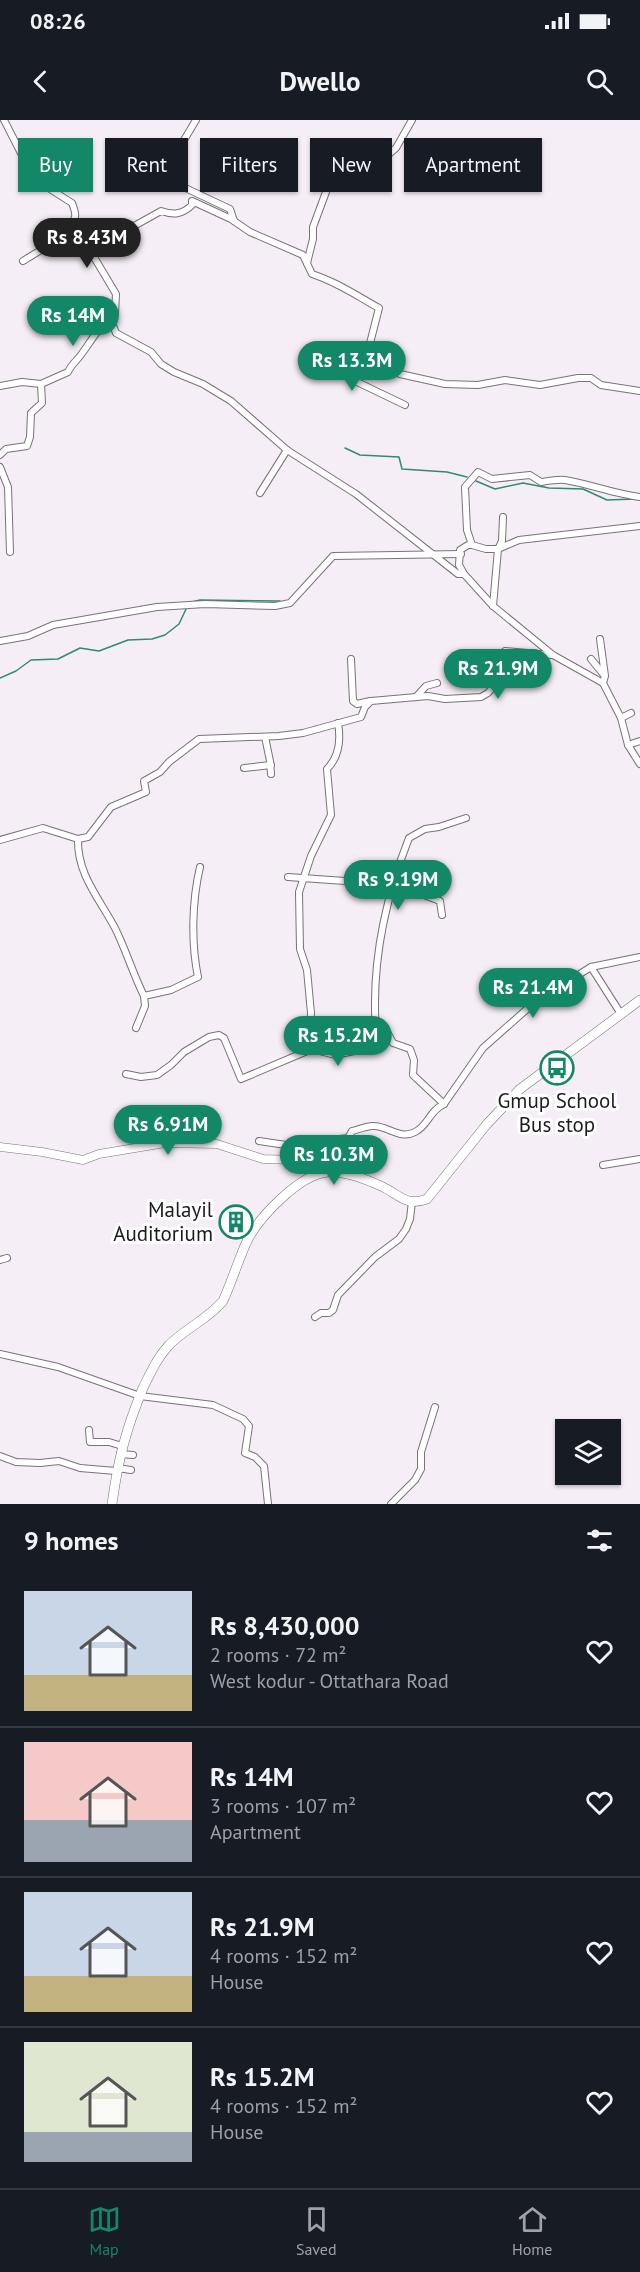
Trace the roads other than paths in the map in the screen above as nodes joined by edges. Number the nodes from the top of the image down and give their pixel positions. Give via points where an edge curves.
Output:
1 (4, 120) edge
2 (196, 120) edge
3 (412, 120) edge
4 (392, 151) edge
5 (325, 192) edge
6 (234, 221) junction
7 (73, 222) junction
8 (89, 247) dead end
9 (23, 261) dead end
10 (306, 265) junction
11 (110, 318) junction
12 (367, 355) junction
13 (41, 384) junction
14 (0, 386) edge
15 (640, 391) edge
16 (405, 405) dead end
17 (287, 450) junction
18 (0, 455) edge
19 (0, 466) edge
20 (260, 493) dead end
21 (640, 497) edge
22 (503, 517) dead end
23 (640, 526) edge
24 (472, 545) junction
25 (498, 549) junction
26 (10, 552) dead end
27 (461, 554) junction
28 (435, 556) junction
29 (464, 574) junction
30 (493, 606) junction
31 (600, 639) dead end
32 (0, 641) edge
33 (553, 655) junction
34 (351, 658) dead end
35 (591, 659) dead end
36 (605, 676) junction
37 (436, 683) dead end
38 (603, 683) junction
39 (416, 697) junction
40 (371, 701) junction
41 (631, 713) dead end
42 (621, 718) junction
43 (338, 723) junction
44 (265, 737) junction
45 (640, 741) edge
46 (628, 745) junction
47 (640, 764) edge
48 (271, 765) junction
49 (244, 768) dead end
50 (271, 774) dead end
51 (466, 818) dead end
52 (78, 839) junction
53 (0, 840) edge
54 (200, 867) dead end
55 (288, 877) dead end
56 (304, 878) junction
57 (392, 888) junction
58 (442, 915) dead end
59 (640, 957) edge
60 (591, 967) junction
61 (144, 996) junction
62 (640, 1000) edge
63 (621, 1014) junction
64 (136, 1028) dead end
65 (376, 1032) junction
66 (308, 1050) junction
67 (126, 1074) dead end
68 (444, 1104) junction
69 (348, 1138) junction
70 (259, 1141) dead end
71 (0, 1147) edge
72 (337, 1158) junction
73 (640, 1159) edge
74 (603, 1165) dead end
75 (342, 1173) junction
76 (412, 1201) junction
77 (315, 1317) dead end
78 (0, 1354) edge
79 (140, 1396) junction
80 (435, 1407) dead end
81 (89, 1430) dead end
82 (121, 1450) junction
83 (133, 1455) dead end
84 (0, 1456) edge
85 (116, 1469) junction
86 (131, 1470) dead end
87 (112, 1504) edge
88 (268, 1504) edge
89 (391, 1504) edge

1 - 7 street via 39,182 72,203 76,215
2 - 6 street via 162,177 230,209
3 - 4 street
5 - 10 street via 313,227
6 - 8 street via 192,201 187,210 173,215 161,211
6 - 10 street via 303,255
7 - 9 street
7 - 11 street via 89,233 85,242 116,294 116,314
10 - 12 street via 312,274 355,292 379,308
11 - 13 street via 68,372
11 - 17 street via 116,333 151,352 174,372 231,401
12 - 15 street via 400,374 445,384 478,385 505,380 540,385 591,378 602,385
12 - 16 street via 354,380
13 - 14 street via 22,381
13 - 18 street via 42,403 30,413 27,446 6,448
17 - 20 street
17 - 28 street via 356,494
19 - 26 street via 8,487
21 - 24 street via 563,479 541,482 530,475 492,479 478,472 465,487 466,531
22 - 25 street
23 - 25 street via 519,540
24 - 25 street
24 - 27 street via 460,550
25 - 30 street
27 - 28 street
27 - 29 street via 459,565
28 - 29 street via 458,574
28 - 32 street via 333,556 290,603 157,607 52,625 28,636
29 - 30 street
30 - 33 street
31 - 36 street
33 - 38 street
33 - 39 street via 505,651 495,660 496,683 482,697
34 - 40 street via 353,701
35 - 36 street
36 - 38 street
37 - 39 street via 426,686
38 - 42 street
39 - 40 street
40 - 43 street via 361,717
41 - 42 street
42 - 46 street
43 - 44 street via 303,733
43 - 56 street via 338,752 327,769 331,814
44 - 48 street
44 - 52 street via 199,739 144,781 146,792 111,807 88,837
45 - 46 street
46 - 47 street
48 - 49 street
48 - 50 street
51 - 57 street via 409,838
52 - 53 street via 44,828
52 - 61 street via 78,854 89,886 115,928
54 - 61 street via 194,931 198,977 171,990
55 - 56 street
56 - 57 street via 356,878
56 - 66 street via 299,892 300,949 307,970 311,1013
57 - 58 street via 408,889 440,901
57 - 65 street via 377,960
59 - 60 street
60 - 63 street
60 - 68 street via 512,1020 483,1048
61 - 64 street via 145,1006
62 - 63 main road
63 - 76 main road via 520,1089 431,1195 422,1201
65 - 66 street via 359,1050 335,1055
65 - 68 street via 387,1032 393,1043 410,1049 413,1075
66 - 67 street via 241,1079 224,1038 214,1035 184,1052 157,1075
68 - 69 street via 435,1108 414,1133 395,1133 374,1125 352,1131
69 - 70 street via 286,1145
69 - 72 street
71 - 72 street via 83,1160 165,1143 218,1144 263,1159
72 - 75 street
73 - 74 street
75 - 76 main road
75 - 79 main road via 328,1172 307,1179 258,1222 223,1301 160,1354
76 - 77 street via 410,1219 399,1239 338,1295 333,1310
78 - 79 street via 58,1367
79 - 82 main road
79 - 88 street via 213,1405 248,1422 245,1453 264,1466
80 - 89 street via 421,1452 421,1469
81 - 82 street via 90,1442 109,1442
82 - 83 street
82 - 85 main road
84 - 85 street via 16,1462 59,1461 80,1468
85 - 86 street
85 - 87 main road

